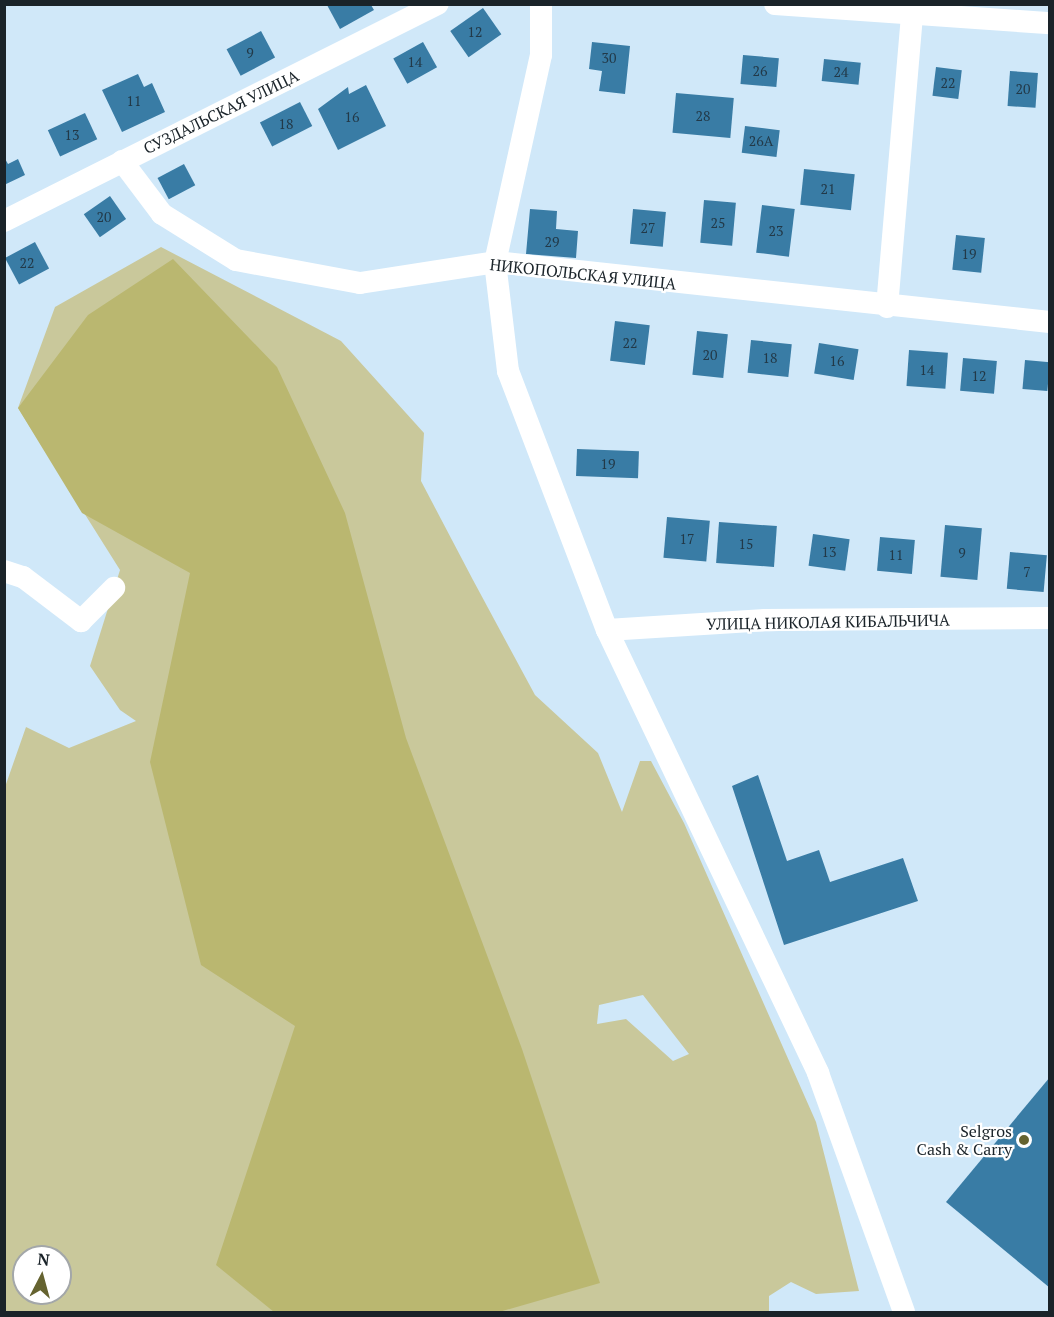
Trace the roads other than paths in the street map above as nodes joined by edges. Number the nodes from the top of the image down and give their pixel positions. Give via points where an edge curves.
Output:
1 (438, 4) edge
2 (541, 4) edge
3 (775, 4) edge
4 (913, 11) edge
5 (1050, 23) edge
6 (122, 161) junction
7 (4, 221) edge
8 (495, 262) junction
9 (887, 307) junction
10 (1050, 322) edge
11 (4, 571) edge
12 (114, 588) dead end
13 (1050, 618) edge
14 (607, 630) junction
15 (904, 1312) edge

1 - 6 street, СУЗДАЛЬСКАЯ УЛИЦА
2 - 8 street via 541,55
3 - 4 street
4 - 5 street
4 - 9 street
6 - 7 street, СУЗДАЛЬСКАЯ УЛИЦА
6 - 8 street, НИКОПОЛЬСКАЯ УЛИЦА via 162,214 236,260 360,283
8 - 9 street, НИКОПОЛЬСКАЯ УЛИЦА
8 - 14 street via 508,371
9 - 10 street, НИКОПОЛЬСКАЯ УЛИЦА
11 - 12 street via 23,577 81,621
13 - 14 street, УЛИЦА НИКОЛАЯ КИБАЛЬЧИЧА via 765,620
14 - 15 street via 818,1072

